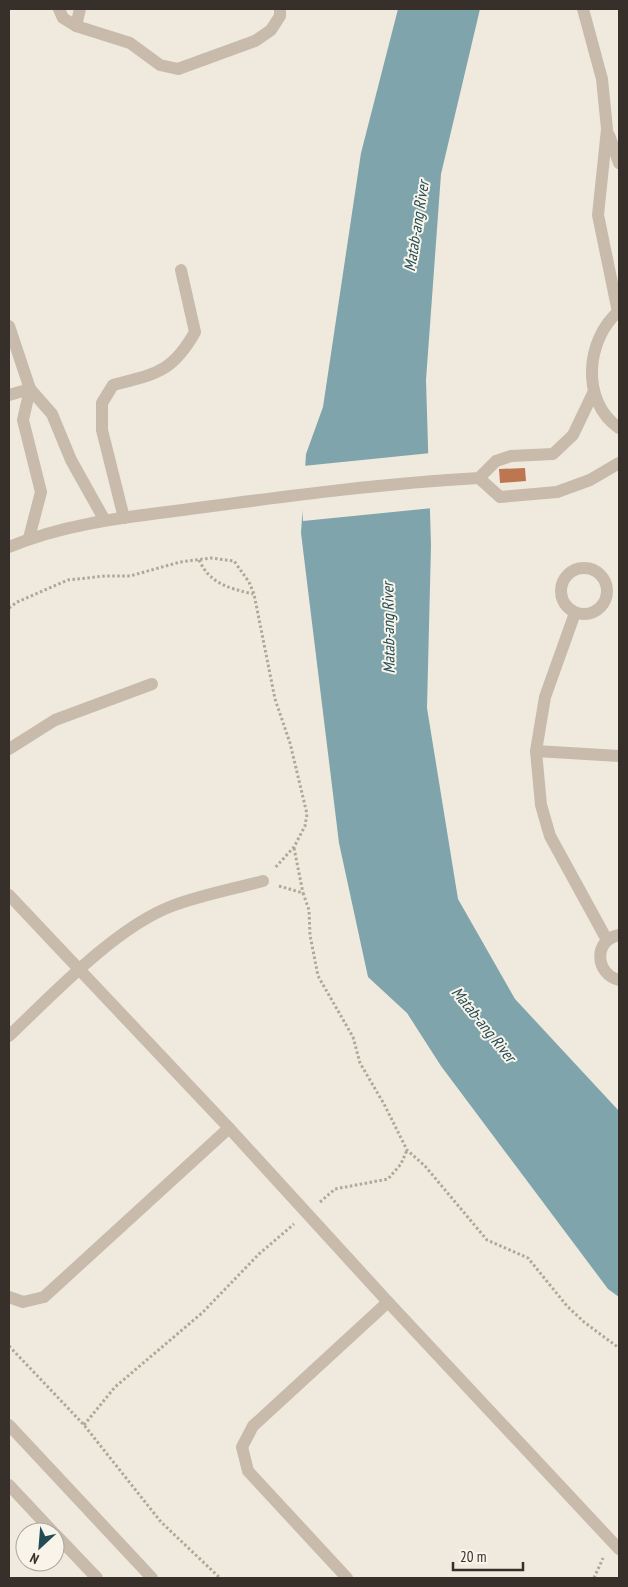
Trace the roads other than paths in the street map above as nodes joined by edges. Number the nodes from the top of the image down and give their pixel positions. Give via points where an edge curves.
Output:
1 (60, 9) edge
2 (80, 9) edge
3 (280, 9) edge
4 (583, 9) edge
5 (76, 26) junction
6 (607, 129) junction
7 (619, 163) edge
8 (181, 270) dead end
9 (618, 312) edge
10 (9, 326) edge
11 (30, 389) junction
12 (594, 391) junction
13 (9, 395) edge
14 (619, 428) edge
15 (619, 463) edge
16 (479, 478) junction
17 (124, 518) junction
18 (104, 519) junction
19 (28, 538) junction
20 (9, 547) edge
21 (575, 613) dead end
22 (152, 684) dead end
23 (9, 749) edge
24 (536, 752) junction
25 (619, 756) edge
26 (263, 881) road end
27 (9, 896) edge
28 (619, 935) edge
29 (607, 940) junction
30 (79, 970) junction
31 (619, 980) edge
32 (9, 1036) edge
33 (229, 1128) junction
34 (9, 1297) edge
35 (388, 1302) junction
36 (9, 1425) edge
37 (9, 1485) edge
38 (44, 1522) edge
39 (65, 1545) edge
40 (619, 1549) edge
41 (97, 1578) edge
42 (152, 1578) edge
43 (347, 1578) edge

1 - 5 street via 63,18
2 - 5 street
3 - 5 street via 280,16 271,30 255,42 178,69 160,65 130,43
4 - 6 street via 602,80
6 - 7 street
6 - 9 street via 598,215
8 - 17 street via 195,332 187,347 174,363 157,373 113,385 102,403 102,430
9 - 12 street via 600,334 591,362
10 - 11 street
11 - 13 street
11 - 18 street via 52,414 71,460
11 - 19 street via 23,420 41,492
12 - 14 street via 603,410
12 - 16 street via 572,435 553,454 510,456 496,461
15 - 16 street via 590,480 557,492 500,497
16 - 17 street via 301,494
17 - 18 street
18 - 19 street
19 - 20 street
21 - 24 street via 545,697
22 - 23 street via 55,720
24 - 25 street
24 - 29 street via 541,804 550,836
26 - 30 street via 171,907 134,926
27 - 30 street
28 - 29 street
29 - 31 street via 600,953 600,961 607,975
30 - 32 street
30 - 33 street
33 - 34 street via 44,1297 23,1302
33 - 35 street
35 - 40 street
35 - 43 street via 253,1426 242,1447 248,1471
36 - 42 street
37 - 38 street
39 - 41 street

